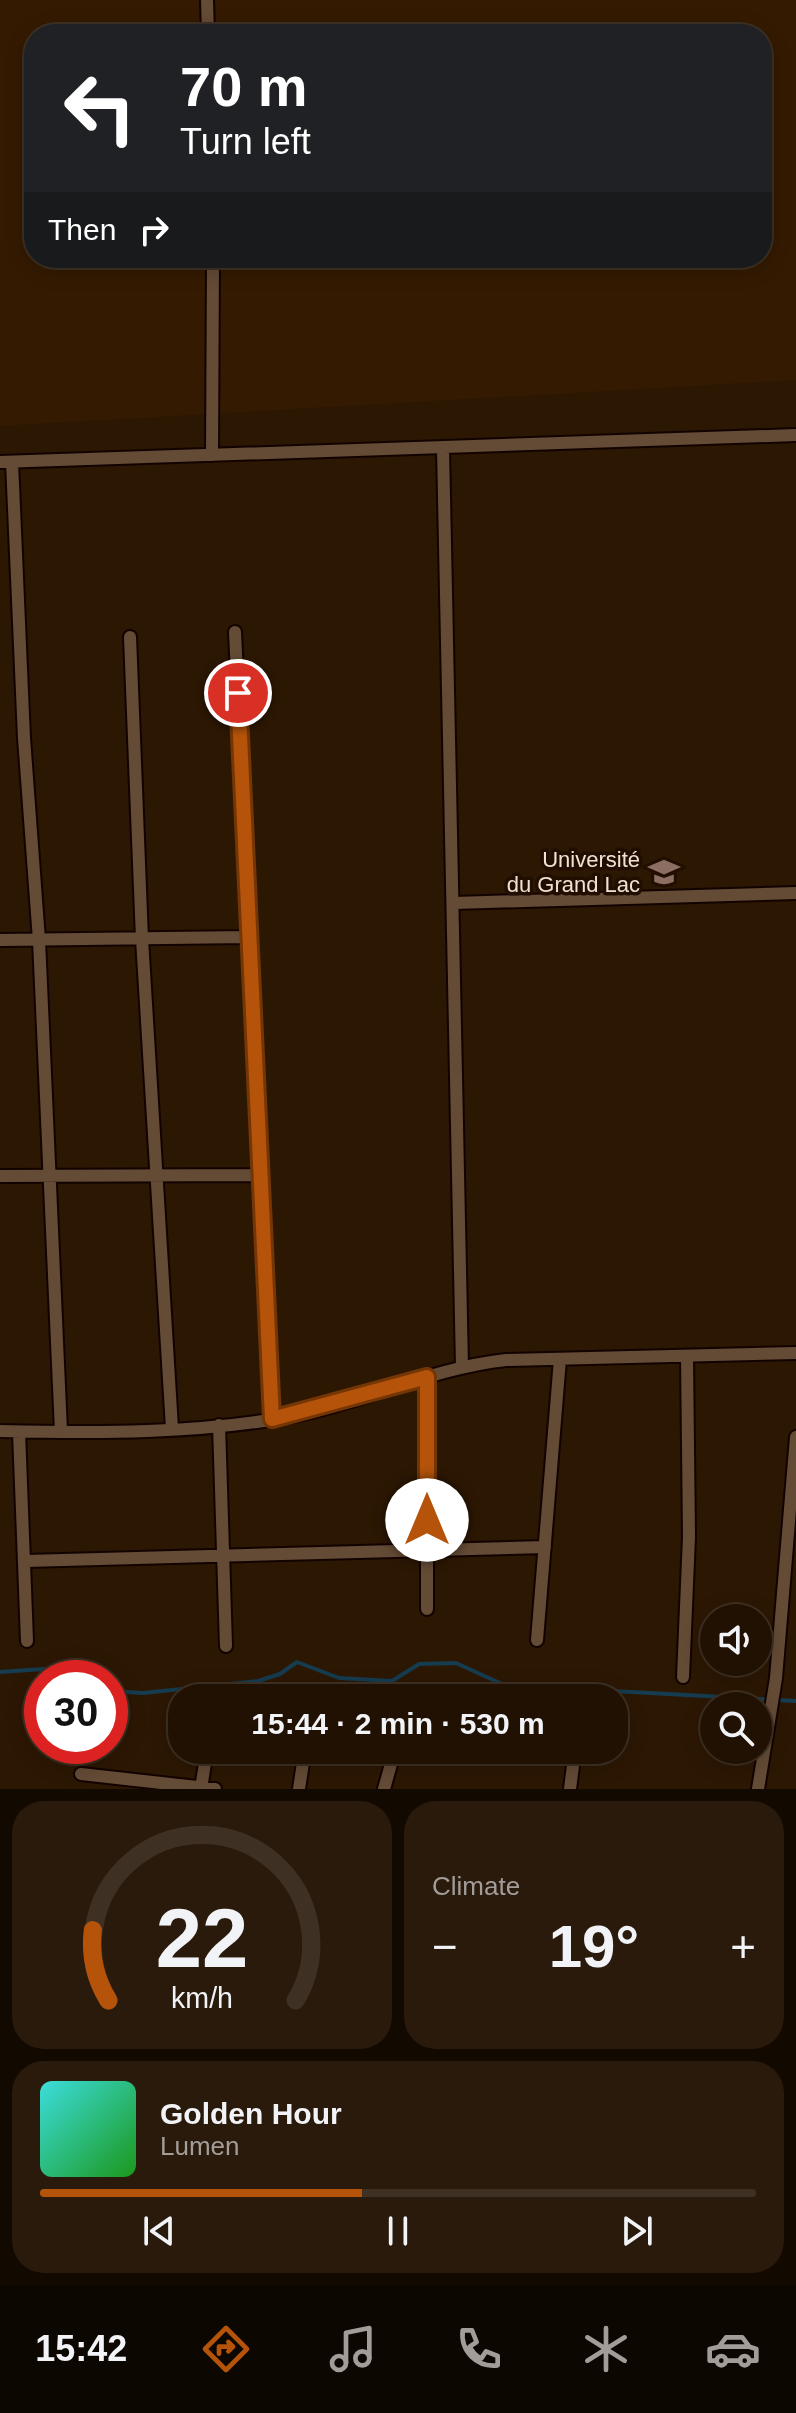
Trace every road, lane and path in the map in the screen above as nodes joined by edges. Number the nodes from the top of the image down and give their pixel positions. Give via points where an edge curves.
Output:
1 (207, 0) edge
2 (208, 24) edge
3 (213, 268) edge
4 (796, 435) edge
5 (443, 448) junction
6 (212, 455) junction
7 (6, 462) edge
8 (235, 632) dead end
9 (130, 637) dead end
10 (796, 893) edge
11 (454, 903) junction
12 (248, 937) junction
13 (142, 939) junction
14 (0, 940) edge
15 (39, 940) junction
16 (260, 1175) junction
17 (0, 1176) edge
18 (48, 1177) junction
19 (157, 1178) junction
20 (796, 1353) edge
21 (687, 1356) junction
22 (560, 1359) junction
23 (462, 1367) junction
24 (427, 1377) junction
25 (272, 1419) junction
26 (219, 1425) junction
27 (172, 1428) junction
28 (0, 1431) edge
29 (61, 1431) junction
30 (19, 1432) junction
31 (796, 1437) edge
32 (545, 1547) junction
33 (427, 1548) junction
34 (222, 1556) junction
35 (26, 1561) junction
36 (427, 1609) dead end
37 (781, 1609) junction
38 (796, 1609) edge
39 (537, 1640) dead end
40 (27, 1641) dead end
41 (226, 1646) dead end
42 (683, 1677) dead end
43 (205, 1764) edge
44 (303, 1764) edge
45 (391, 1764) edge
46 (573, 1764) edge
47 (81, 1774) dead end
48 (201, 1788) edge
49 (215, 1789) edge
50 (299, 1789) edge
51 (384, 1789) edge
52 (570, 1789) edge
53 (758, 1789) edge

1 - 2 street
3 - 6 street
4 - 5 street
5 - 6 street
5 - 11 street
6 - 7 street
7 - 15 street
8 - 12 street
9 - 13 street
10 - 11 street
11 - 23 street
12 - 13 street
12 - 16 street
13 - 15 street
13 - 19 street
14 - 15 street
15 - 18 street
16 - 19 street
16 - 25 street
17 - 18 street
18 - 19 street
18 - 29 street
19 - 27 street
20 - 21 street
21 - 22 street
21 - 42 street via 689,1537
22 - 23 street
22 - 32 street
23 - 24 street
24 - 25 street
24 - 33 street
25 - 26 street
26 - 27 street
26 - 34 street
27 - 29 street
28 - 30 street
29 - 30 street
30 - 35 street
31 - 37 street
32 - 33 street
32 - 39 street
33 - 34 street
33 - 36 street
34 - 35 street
34 - 41 street
35 - 40 street
37 - 38 street
37 - 53 street
43 - 48 street
44 - 50 street
45 - 51 street
46 - 52 street
47 - 48 street
48 - 49 street

